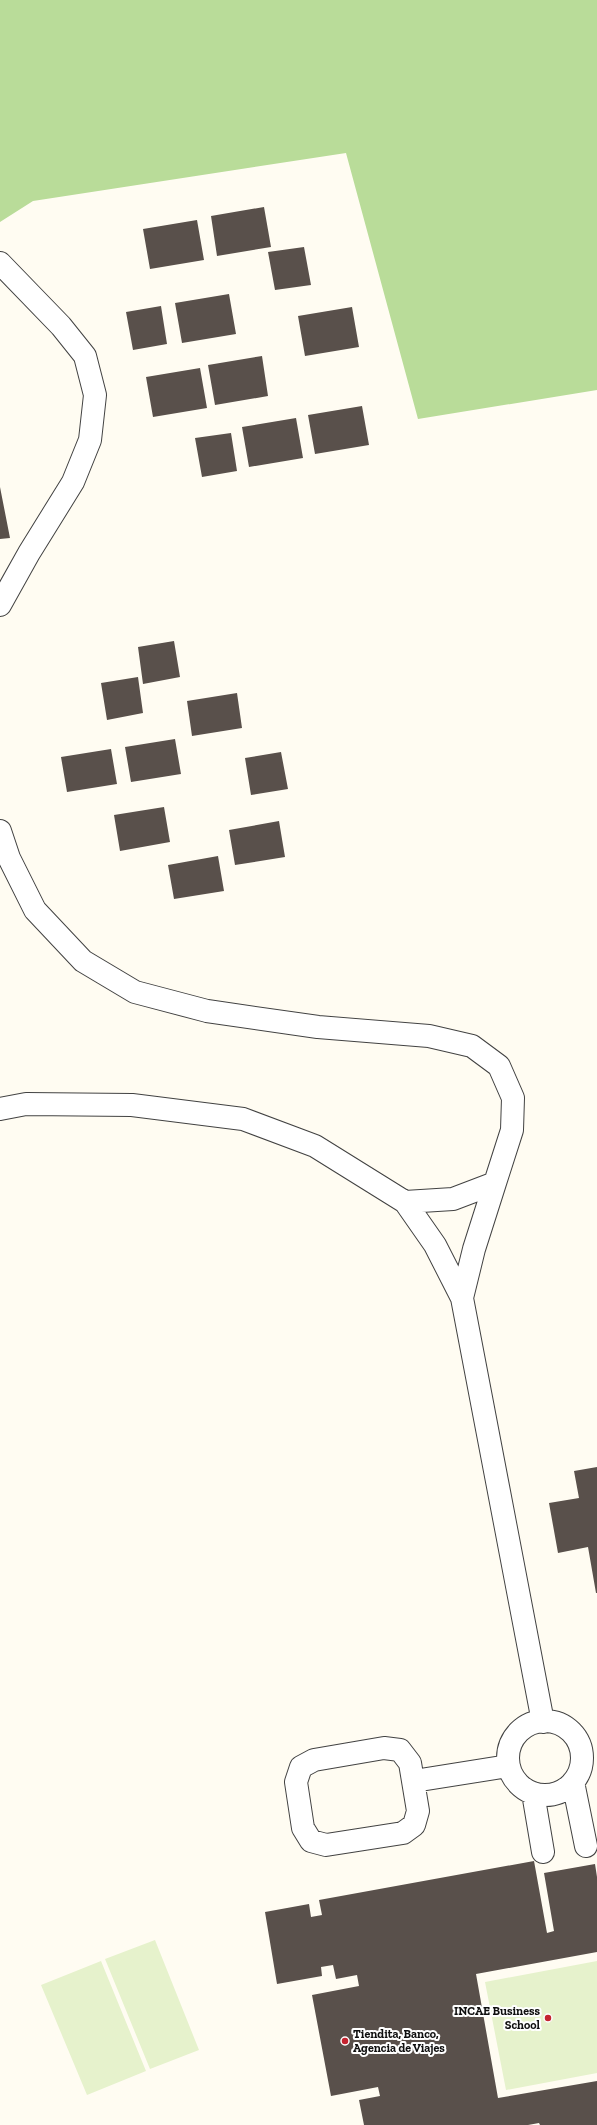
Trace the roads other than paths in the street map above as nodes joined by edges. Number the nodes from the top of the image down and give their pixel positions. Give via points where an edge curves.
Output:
1 (0, 263) edge
2 (0, 605) edge
3 (0, 831) edge
4 (0, 1109) edge
5 (495, 1184) junction
6 (405, 1202) junction
7 (462, 1298) junction
8 (543, 1722) junction
9 (589, 1756) edge
10 (508, 1766) junction
11 (414, 1781) junction
12 (573, 1782) junction
13 (533, 1793) junction
14 (586, 1846) dead end
15 (543, 1852) dead end

1 - 2 street via 62,326 84,356 95,395 90,440 73,482
3 - 5 street via 9,858 35,910 83,961 135,992 207,1010 318,1027 429,1036 472,1046 500,1066 513,1098 512,1130
4 - 6 street via 26,1104 132,1105 244,1119 315,1146
5 - 6 street via 453,1199
5 - 7 street via 474,1249
6 - 7 street via 435,1245
7 - 8 street
8 - 9 street via 565,1728
8 - 10 street via 520,1731 512,1741
9 - 12 street
10 - 11 street
10 - 13 street via 513,1778
11 - 11 street via 410,1762 400,1750 384,1748 314,1760 301,1768 296,1782 303,1828 311,1841 326,1845 403,1833 414,1825 418,1811
12 - 13 street via 554,1794
12 - 14 street
13 - 15 street

